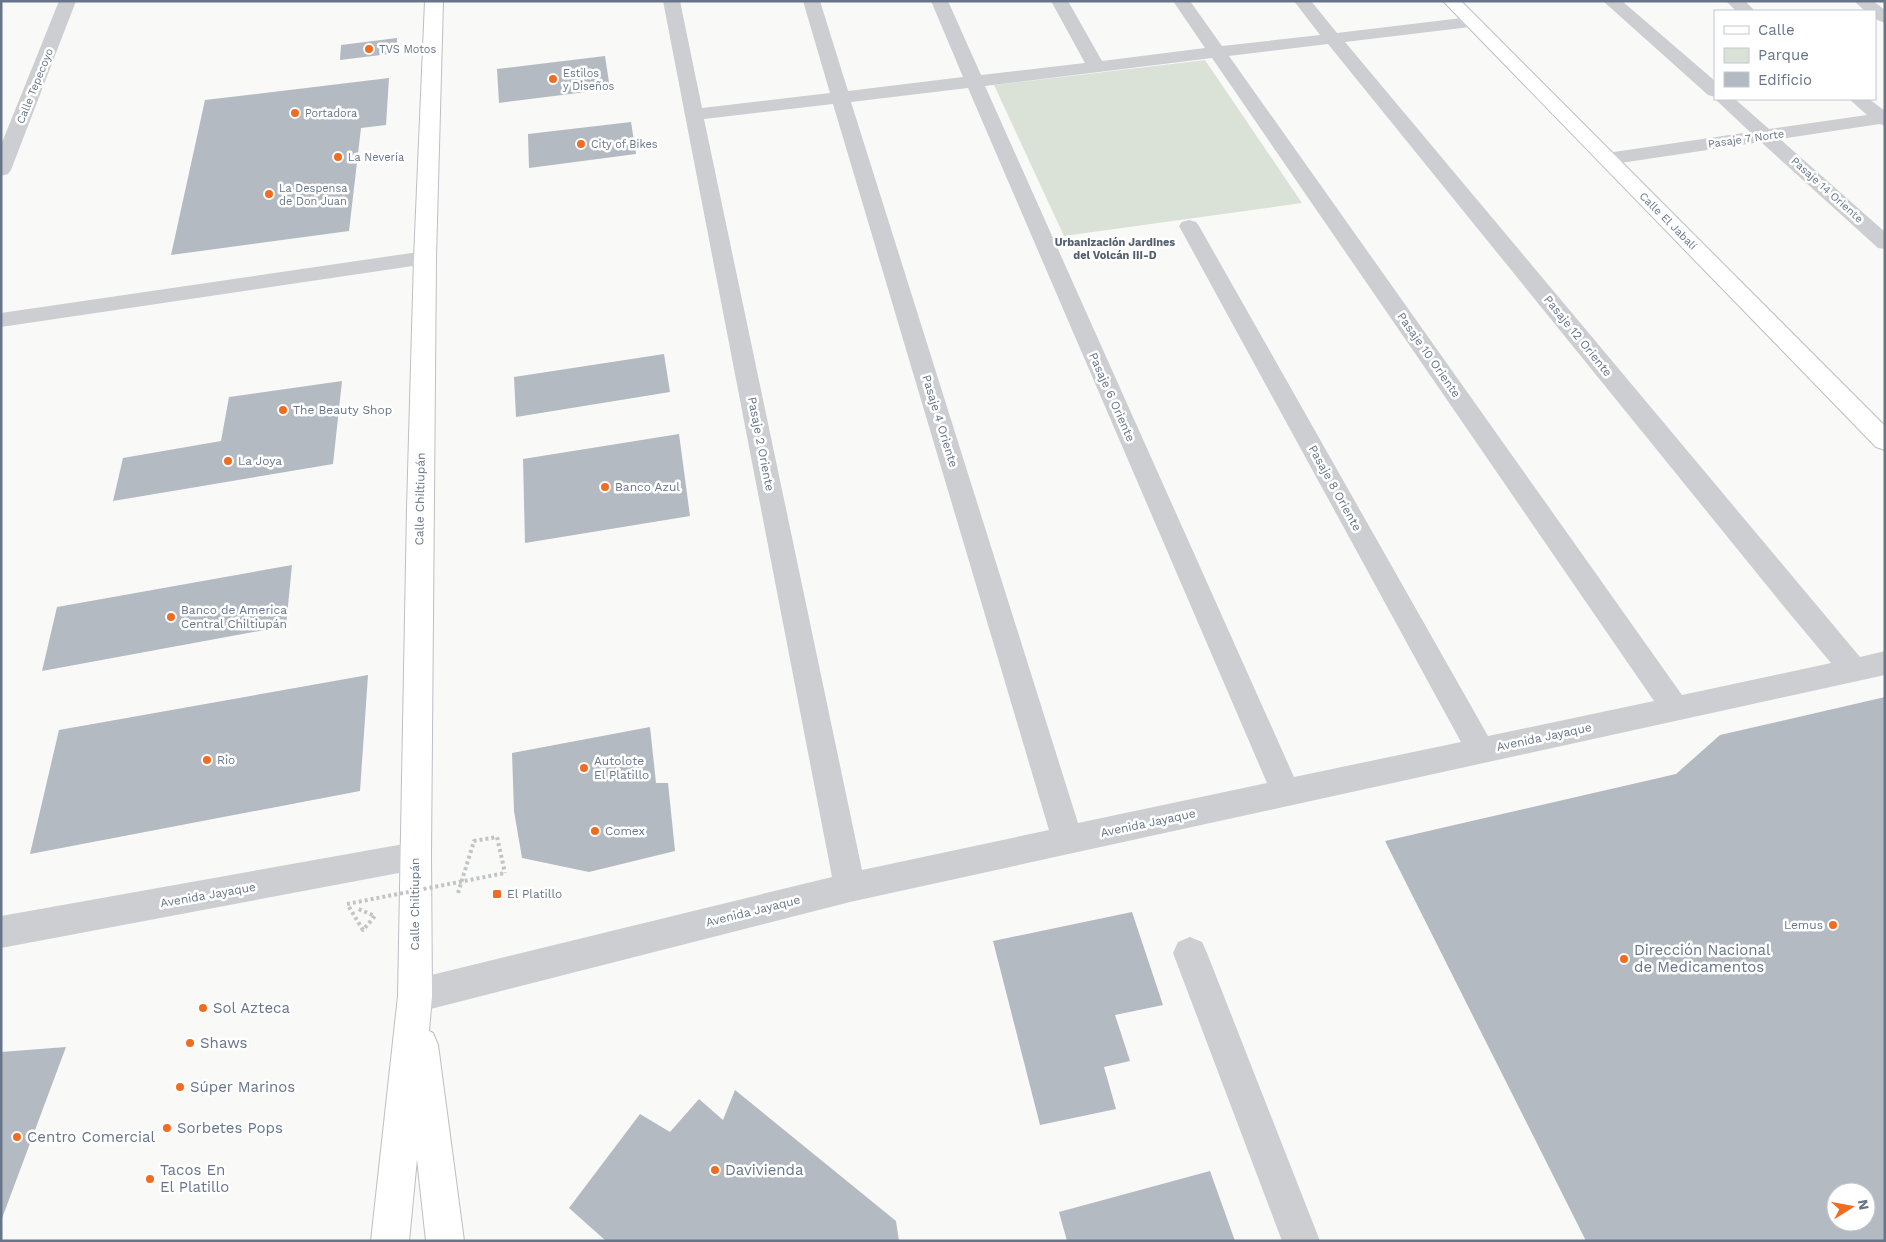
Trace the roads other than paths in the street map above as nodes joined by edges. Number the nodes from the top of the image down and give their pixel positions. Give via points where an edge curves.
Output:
1 (68, 1) edge
2 (434, 1) edge
3 (672, 1) edge
4 (811, 1) edge
5 (939, 1) edge
6 (1059, 1) edge
7 (1181, 1) edge
8 (1302, 1) edge
9 (1451, 1) edge
10 (1611, 1) edge
11 (1734, 1) edge
12 (1862, 1) edge
13 (1745, 10) edge
14 (1874, 10) edge
15 (1470, 22) junction
16 (1333, 38) junction
17 (1217, 52) junction
18 (1097, 67) junction
19 (974, 81) junction
20 (1714, 90) edge
21 (841, 97) junction
22 (1725, 100) edge
23 (1859, 100) edge
24 (694, 115) junction
25 (1884, 119) edge
26 (1767, 136) junction
27 (1607, 159) junction
28 (2, 168) edge
29 (1189, 226) dead end
30 (1885, 243) edge
31 (425, 258) junction
32 (1, 320) edge
33 (1885, 441) edge
34 (1885, 664) edge
35 (1854, 670) junction
36 (1676, 709) junction
37 (1482, 750) junction
38 (1286, 793) junction
39 (1068, 841) junction
40 (415, 856) junction
41 (850, 887) junction
42 (1, 932) edge
43 (1190, 953) dead end
44 (415, 996) junction
45 (390, 1241) edge
46 (445, 1241) edge
47 (1300, 1241) edge

1 - 28 street, Calle Tepecoyo
2 - 31 main road, Calle Chiltiupán
3 - 24 street, Pasaje 2 Oriente
4 - 21 street, Pasaje 4 Oriente
5 - 19 street, Pasaje 6 Oriente
6 - 18 street
7 - 17 street, Pasaje 10 Oriente
8 - 16 street, Pasaje 12 Oriente
9 - 15 main road, Calle El Jabalí
10 - 20 street
11 - 13 street
12 - 14 street
15 - 16 street
15 - 27 main road, Calle El Jabalí
16 - 17 street
16 - 35 street, Pasaje 12 Oriente
17 - 18 street
17 - 36 street, Pasaje 10 Oriente
18 - 19 street
19 - 21 street
19 - 38 street, Pasaje 6 Oriente
21 - 24 street
21 - 39 street, Pasaje 4 Oriente
22 - 26 street, Pasaje 14 Oriente
23 - 25 street
24 - 41 street, Pasaje 2 Oriente
25 - 26 street, Pasaje 7 Norte
26 - 27 street, Pasaje 7 Norte
26 - 30 street, Pasaje 14 Oriente
27 - 33 main road, Calle El Jabalí
29 - 37 street, Pasaje 8 Oriente
31 - 32 street
31 - 40 main road, Calle Chiltiupán
34 - 35 street, Avenida Jayaque
35 - 36 street, Avenida Jayaque
36 - 37 street, Avenida Jayaque
37 - 38 street, Avenida Jayaque
38 - 39 street, Avenida Jayaque
39 - 41 street, Avenida Jayaque
40 - 42 street, Avenida Jayaque
40 - 44 main road, Calle Chiltiupán
41 - 44 street, Avenida Jayaque
43 - 47 street
44 - 45 main road, Calle Chiltiupán
44 - 46 main road, Calle Chiltiupán

